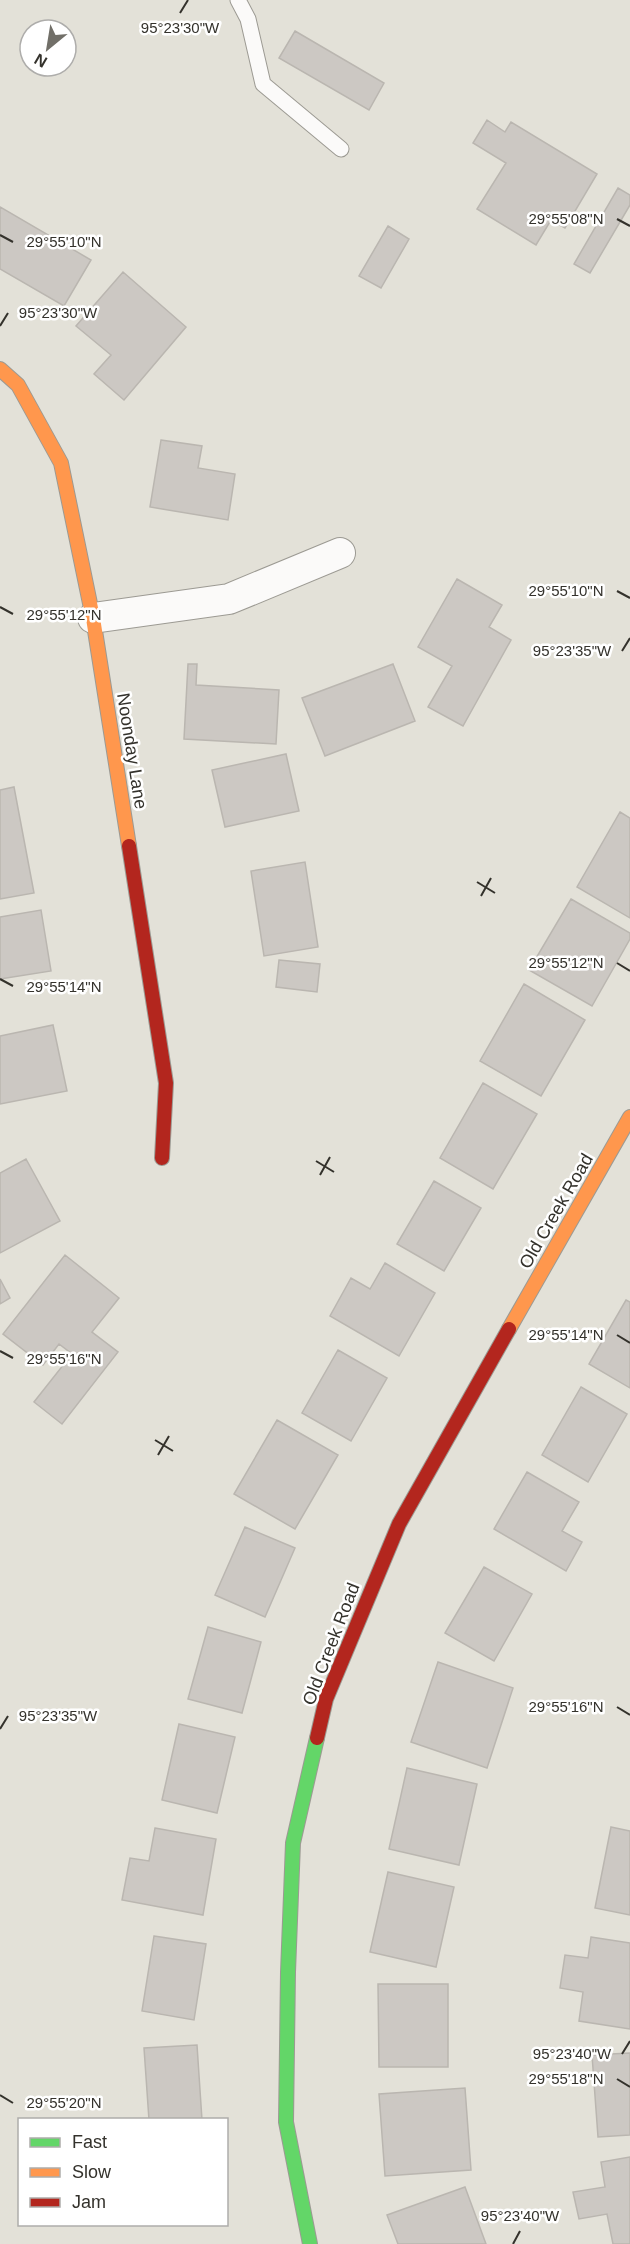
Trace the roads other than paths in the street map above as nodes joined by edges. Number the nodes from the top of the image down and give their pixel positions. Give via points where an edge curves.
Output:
1 (238, 0) edge
2 (341, 149) dead end
3 (0, 369) edge
4 (340, 553) dead end
5 (93, 618) junction
6 (630, 1117) edge
7 (162, 1158) dead end
8 (310, 2244) edge

1 - 2 lane via 248,19 263,84
3 - 5 street, Noonday Lane via 18,385 61,463
4 - 5 street via 229,599
5 - 7 street, Noonday Lane via 166,1083
6 - 8 street, Old Creek Road via 399,1524 326,1699 293,1844 288,1972 286,2122

